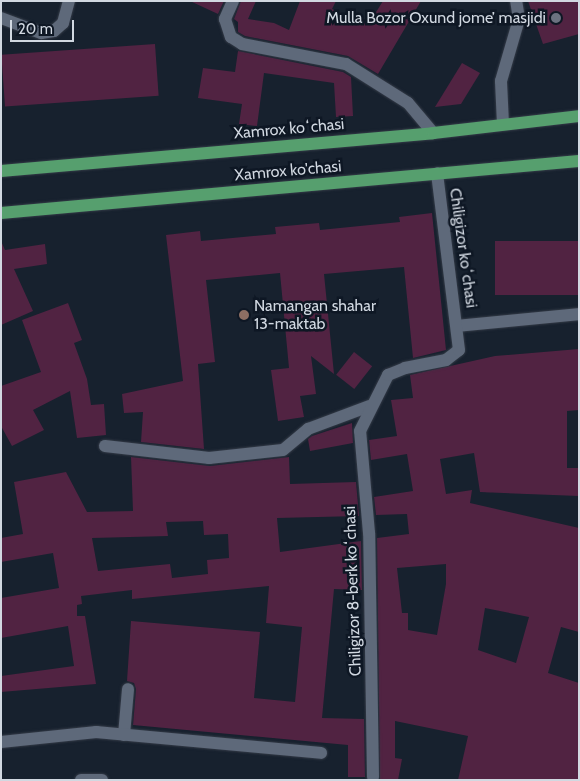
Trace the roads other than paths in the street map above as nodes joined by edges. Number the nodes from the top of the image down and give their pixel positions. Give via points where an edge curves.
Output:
1 (69, 1) edge
2 (233, 1) edge
3 (516, 1) edge
4 (1, 18) edge
5 (579, 116) edge
6 (503, 124) junction
7 (433, 133) junction
8 (579, 161) edge
9 (1, 171) edge
10 (437, 173) junction
11 (1, 213) edge
12 (579, 314) edge
13 (457, 326) junction
14 (370, 406) junction
15 (105, 446) dead end
16 (128, 689) dead end
17 (124, 735) junction
18 (1, 742) edge
19 (322, 753) dead end
20 (373, 777) dead end
21 (82, 780) edge
22 (102, 780) edge

1 - 4 street via 63,23 54,31 41,33
2 - 7 street via 226,19 231,37 242,44 346,64 408,103
3 - 6 street via 519,19 501,81
5 - 6 main road, Xamrox koʻchasi
6 - 7 main road, Xamrox koʻchasi
7 - 9 main road, Xamrox koʻchasi
8 - 10 main road, Xamrox ko'chasi
10 - 11 main road, Xamrox ko'chasi
10 - 13 street, Chiligizor koʻchasi
12 - 13 street, Chiligizor koʻchasi
13 - 14 street, Chiligizor 8-berk koʻchasi via 459,350 454,356 394,370
14 - 15 street via 308,429 283,450 209,458
14 - 20 street, Chiligizor 8-berk koʻchasi via 360,430 369,533
16 - 17 street
17 - 18 street via 96,732
17 - 19 street
21 - 22 street

